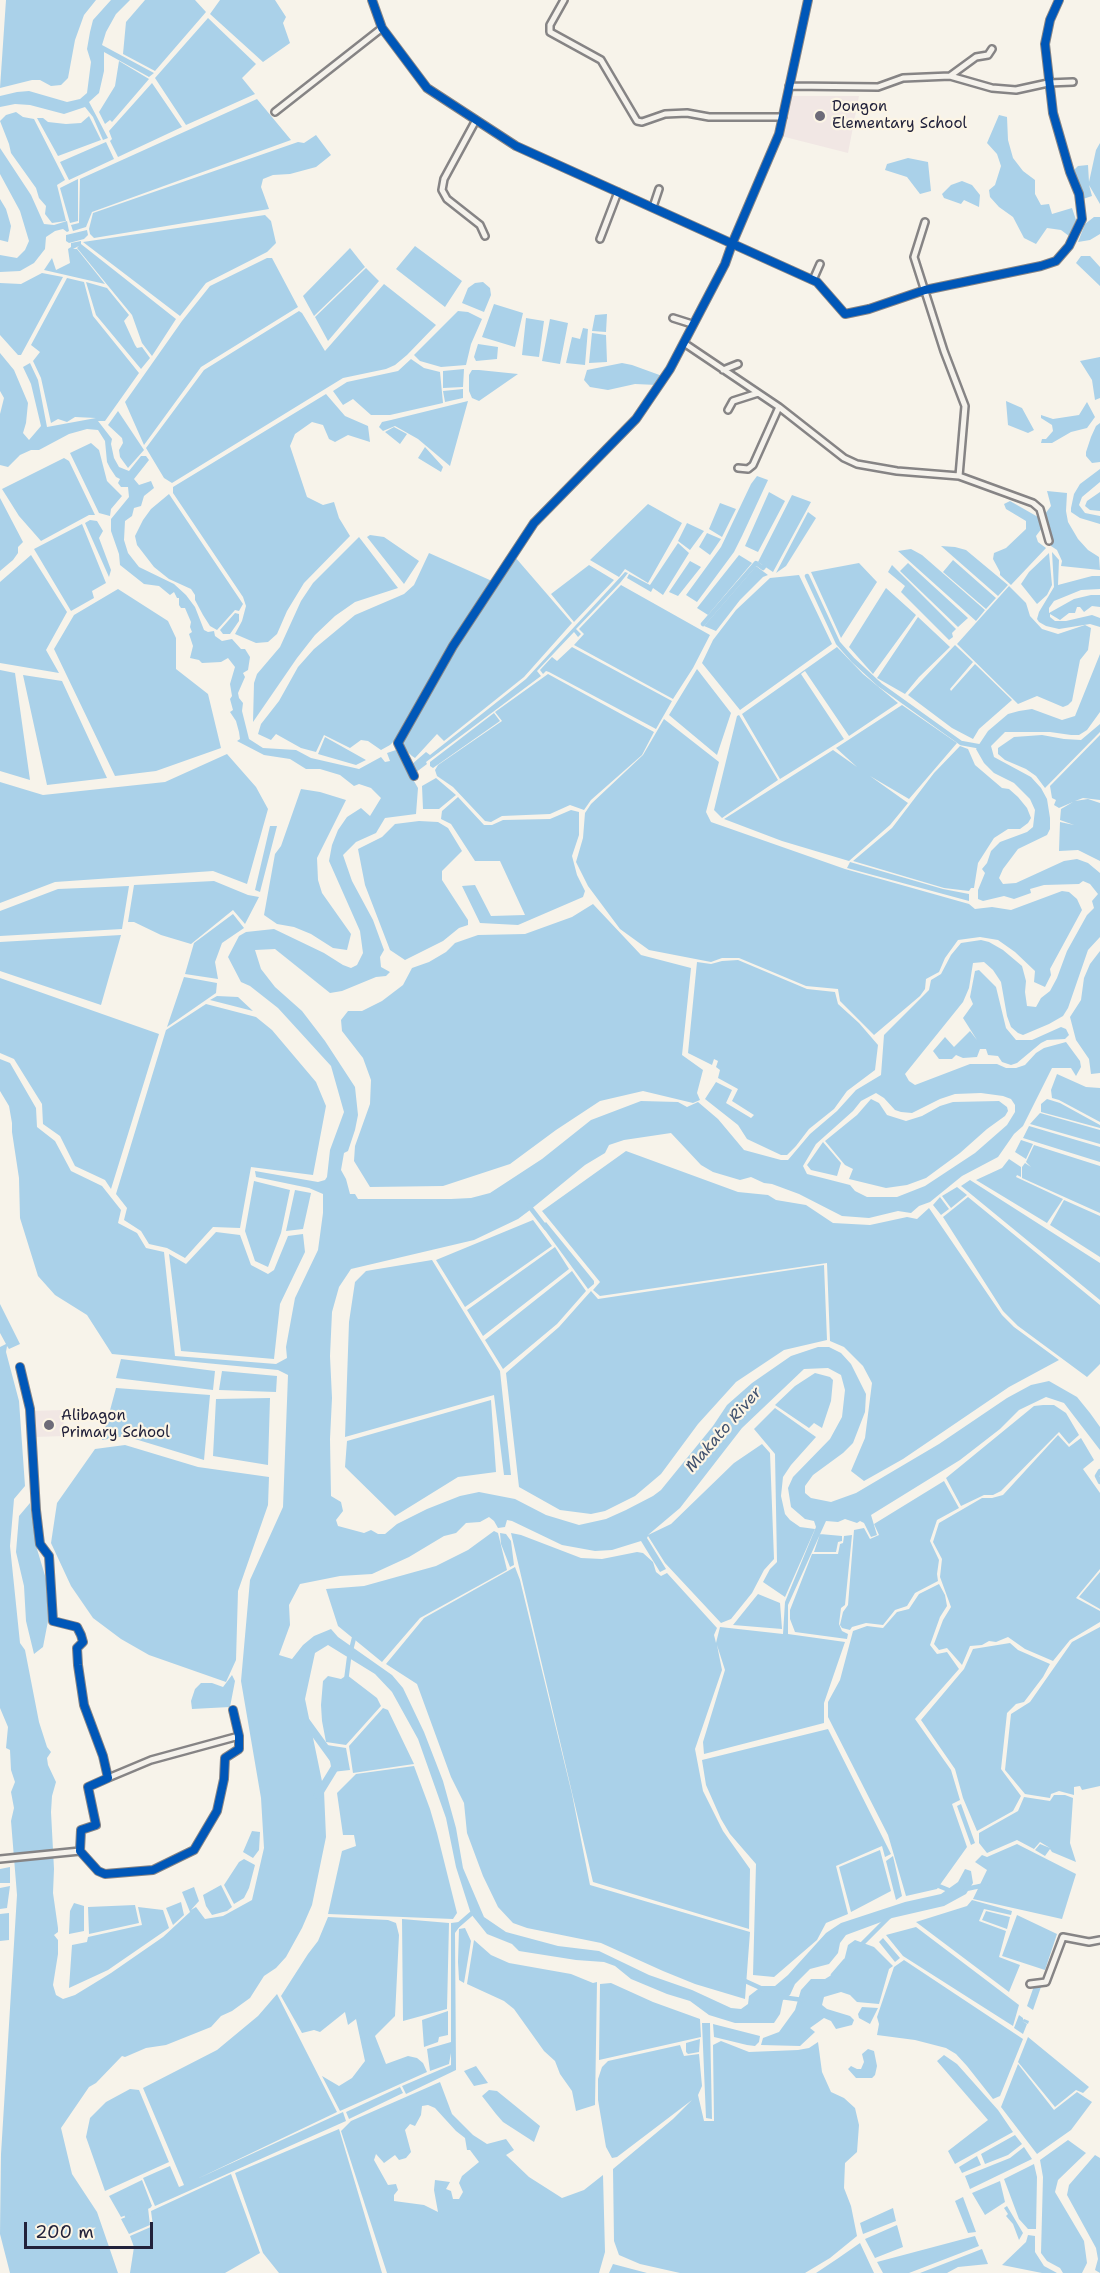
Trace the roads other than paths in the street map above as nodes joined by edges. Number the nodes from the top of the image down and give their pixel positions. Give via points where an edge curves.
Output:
1 (372, 0) edge
2 (564, 0) edge
3 (808, 0) edge
4 (1059, 0) edge
5 (382, 28) junction
6 (992, 49) dead end
7 (950, 76) junction
8 (1074, 82) dead end
9 (1048, 83) junction
10 (789, 86) junction
11 (275, 112) dead end
12 (783, 117) junction
13 (476, 120) junction
14 (659, 189) dead end
15 (618, 192) junction
16 (653, 207) junction
17 (925, 222) dead end
18 (485, 236) dead end
19 (600, 239) dead end
20 (732, 243) junction
21 (820, 264) dead end
22 (813, 280) junction
23 (925, 290) junction
24 (673, 318) dead end
25 (692, 324) junction
26 (684, 343) junction
27 (738, 364) dead end
28 (723, 370) junction
29 (758, 393) junction
30 (778, 407) junction
31 (728, 410) dead end
32 (738, 468) dead end
33 (959, 476) junction
34 (1049, 541) dead end
35 (414, 776) dead end
36 (20, 1367) dead end
37 (233, 1710) dead end
38 (239, 1736) junction
39 (108, 1778) junction
40 (80, 1851) junction
41 (0, 1859) edge
42 (1100, 1940) edge
43 (1030, 1984) dead end

1 - 5 street
2 - 12 street via 550,32 601,60 639,122 687,112 709,117
3 - 10 street
4 - 9 street via 1045,44
5 - 11 street
5 - 13 street via 427,88
6 - 7 street
7 - 9 street via 992,88 1016,90
7 - 10 street via 903,78 878,87
8 - 9 street
9 - 23 street via 1079,194 1082,219 1069,246 1056,261 1041,266
10 - 12 street
12 - 20 street
13 - 15 street via 516,146
13 - 18 street via 444,179 442,190 447,200 480,225
14 - 16 street
15 - 16 street
15 - 19 street
16 - 20 street
17 - 23 street via 914,255
20 - 22 street
20 - 25 street via 725,264
21 - 22 street
22 - 23 street via 845,314
23 - 33 street via 964,406
24 - 25 street
25 - 26 street
26 - 28 street
26 - 35 street via 636,419 534,523 453,646 398,740
27 - 28 street
28 - 29 street
29 - 30 street
29 - 31 street via 733,401
30 - 32 street via 753,465 748,470
30 - 33 street via 856,464
33 - 34 street via 1033,503 1040,509
36 - 39 street via 30,1409 40,1544 50,1556 53,1620 77,1627 81,1635 83,1642 77,1648 77,1656 84,1705
37 - 38 street
38 - 39 street via 151,1760
38 - 40 street via 239,1749 225,1758 217,1811 194,1850 153,1870 105,1874
39 - 40 street via 88,1787 96,1825 81,1830
40 - 41 street
42 - 43 street via 1063,1937 1046,1982

